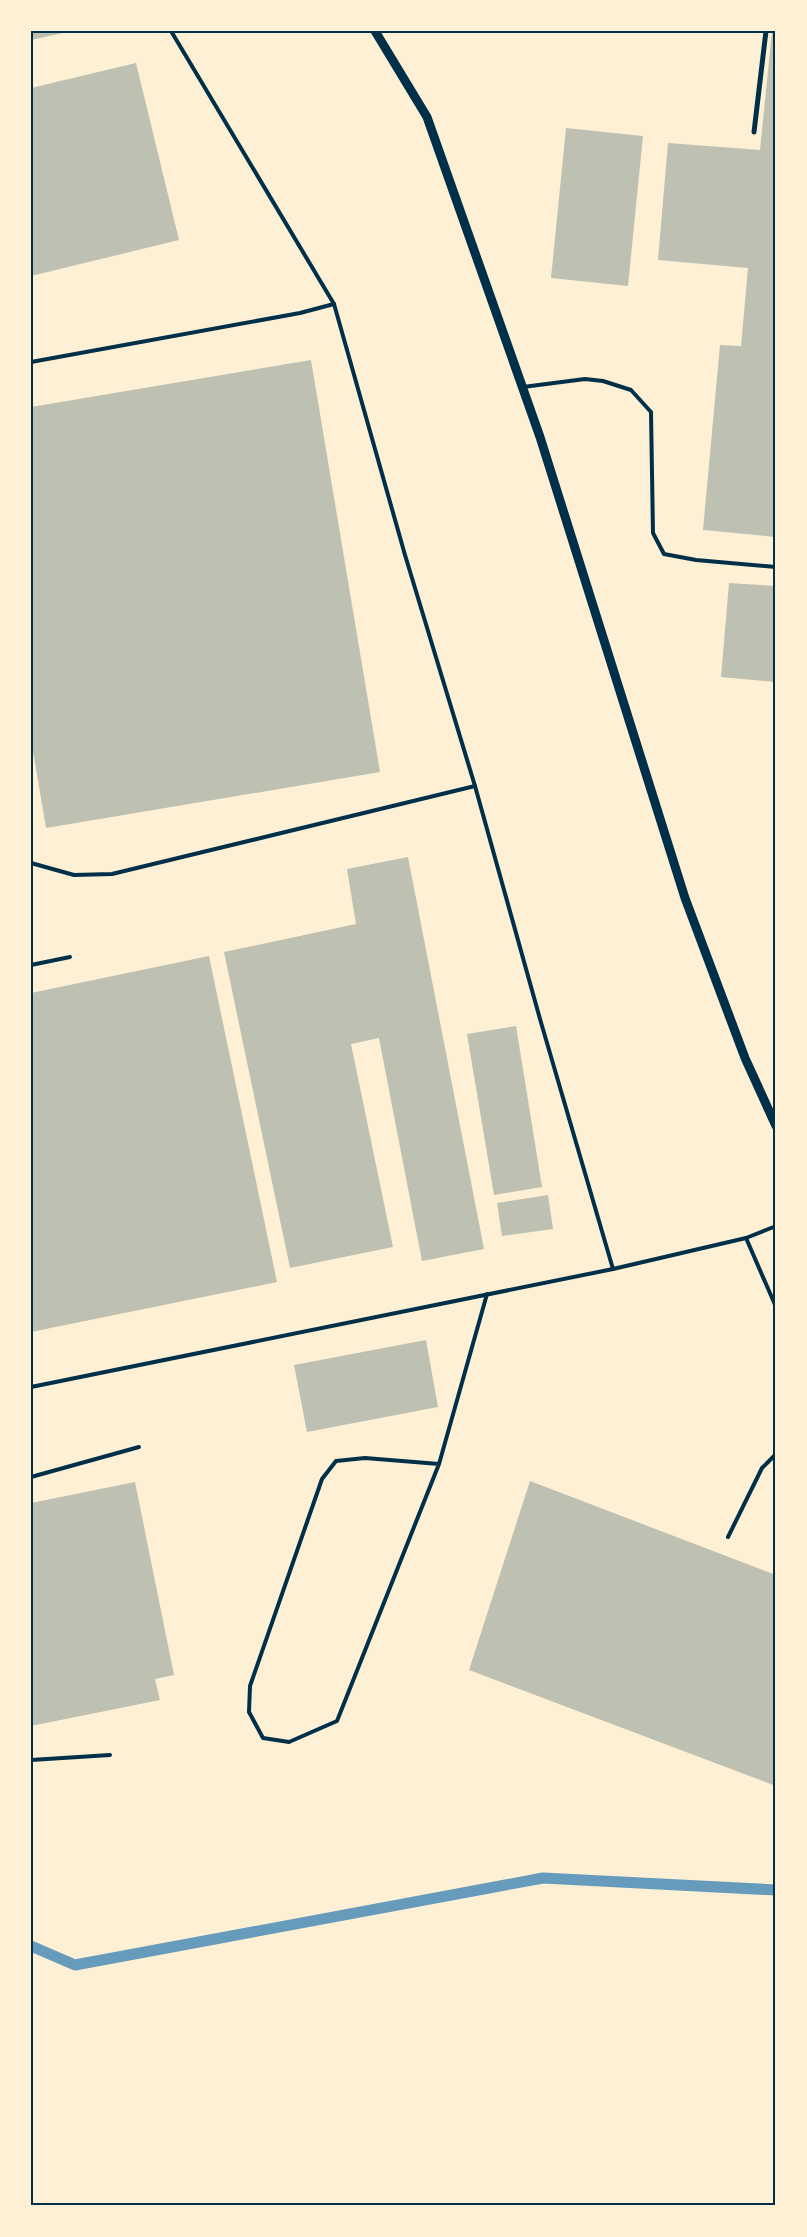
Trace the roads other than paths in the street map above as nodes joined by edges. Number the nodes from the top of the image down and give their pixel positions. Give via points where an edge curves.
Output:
1 (171, 31) edge
2 (375, 31) edge
3 (766, 31) edge
4 (754, 132) dead end
5 (334, 304) junction
6 (31, 362) edge
7 (523, 387) junction
8 (776, 567) edge
9 (475, 786) junction
10 (31, 863) edge
11 (70, 957) dead end
12 (31, 965) edge
13 (776, 1126) edge
14 (776, 1226) edge
15 (746, 1238) junction
16 (613, 1269) junction
17 (487, 1294) junction
18 (776, 1307) edge
19 (31, 1387) edge
20 (139, 1447) dead end
21 (776, 1454) edge
22 (439, 1464) junction
23 (31, 1477) edge
24 (728, 1537) dead end
25 (110, 1755) dead end
26 (31, 1760) edge

1 - 5 lane
2 - 7 street via 427,117
3 - 4 street
5 - 6 lane
5 - 9 lane
7 - 8 lane via 585,379 631,390 650,412 653,533 664,554
7 - 13 street via 685,898 745,1058
9 - 10 lane via 112,874 74,875
9 - 16 lane
11 - 12 lane
14 - 15 lane
15 - 16 lane
15 - 18 lane
16 - 17 lane
17 - 19 lane
17 - 22 lane
20 - 23 lane
21 - 24 lane via 762,1468
22 - 22 lane via 337,1721 289,1742 263,1738 249,1712 250,1686 322,1479 336,1461 365,1458
25 - 26 lane

